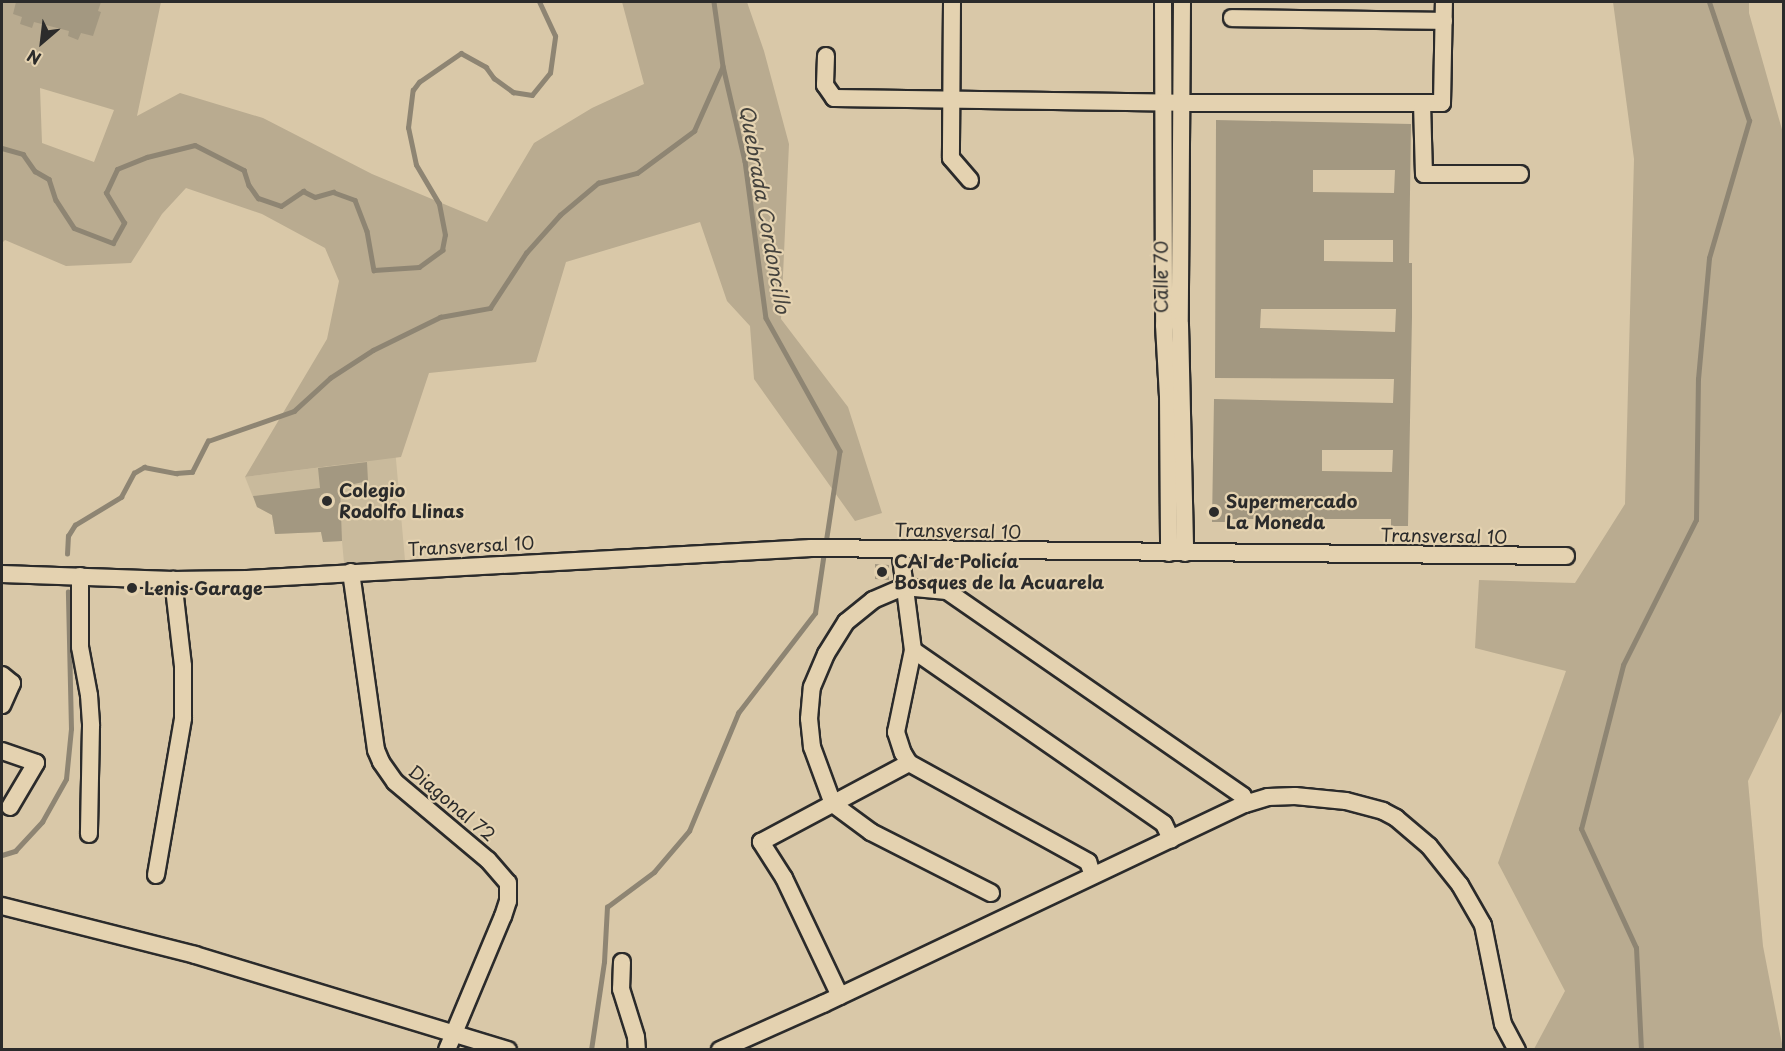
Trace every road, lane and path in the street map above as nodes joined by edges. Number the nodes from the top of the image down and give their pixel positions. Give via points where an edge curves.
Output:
1 (952, 2) edge
2 (1163, 2) edge
3 (1182, 2) edge
4 (1444, 2) edge
5 (1232, 18) dead end
6 (1444, 21) junction
7 (826, 56) dead end
8 (952, 100) junction
9 (1162, 103) junction
10 (1181, 103) junction
11 (1422, 103) junction
12 (1520, 174) dead end
13 (970, 180) dead end
14 (900, 550) junction
15 (1177, 553) junction
16 (1566, 556) dead end
17 (351, 572) junction
18 (2, 574) edge
19 (80, 576) junction
20 (173, 580) junction
21 (904, 587) junction
22 (913, 650) junction
23 (7, 679) edge
24 (2, 705) edge
25 (2, 751) edge
26 (909, 763) junction
27 (833, 804) junction
28 (1245, 804) junction
29 (10, 807) dead end
30 (89, 834) dead end
31 (1171, 839) junction
32 (156, 875) dead end
33 (1093, 875) junction
34 (991, 893) dead end
35 (2, 906) edge
36 (621, 962) dead end
37 (840, 996) junction
38 (449, 1042) edge
39 (508, 1050) edge
40 (637, 1050) edge
41 (720, 1050) edge
42 (1517, 1050) edge

1 - 8 street
2 - 9 street, Calle 70
3 - 10 street, Calle 70
4 - 6 street
5 - 6 street
6 - 11 street via 1442,103
7 - 8 street via 825,85 834,98
8 - 9 street
8 - 13 street via 951,158
9 - 10 street
9 - 15 street, Calle 70 via 1164,326
10 - 11 street
10 - 15 street, Calle 70
11 - 12 street via 1424,174
14 - 15 street, Transversal 10
14 - 17 street, Transversal 10 via 811,548
14 - 21 street
15 - 16 street, Transversal 10
17 - 20 street, Transversal 10
17 - 38 street, Diagonal 72 via 376,750 381,762 395,782 488,860 508,883 503,916
18 - 19 street, Transversal 10
19 - 20 street, Transversal 10
19 - 30 street via 80,647 91,726
20 - 32 street via 183,666 183,718
21 - 22 street
21 - 27 street via 873,600 846,622 812,687 812,747
21 - 28 street via 947,591 1243,796
22 - 26 street via 896,732
22 - 31 street via 1164,824
23 - 24 street
25 - 29 street via 36,763
26 - 27 street
26 - 33 street via 1088,862
27 - 34 street via 871,832
27 - 37 street via 761,842 784,878
28 - 31 street
28 - 42 street via 1268,797 1346,801 1383,811 1414,832 1446,866 1478,916 1489,947 1503,1024
31 - 33 street
33 - 37 street
35 - 38 street via 195,955
36 - 40 street via 621,989
37 - 41 street
38 - 39 street

